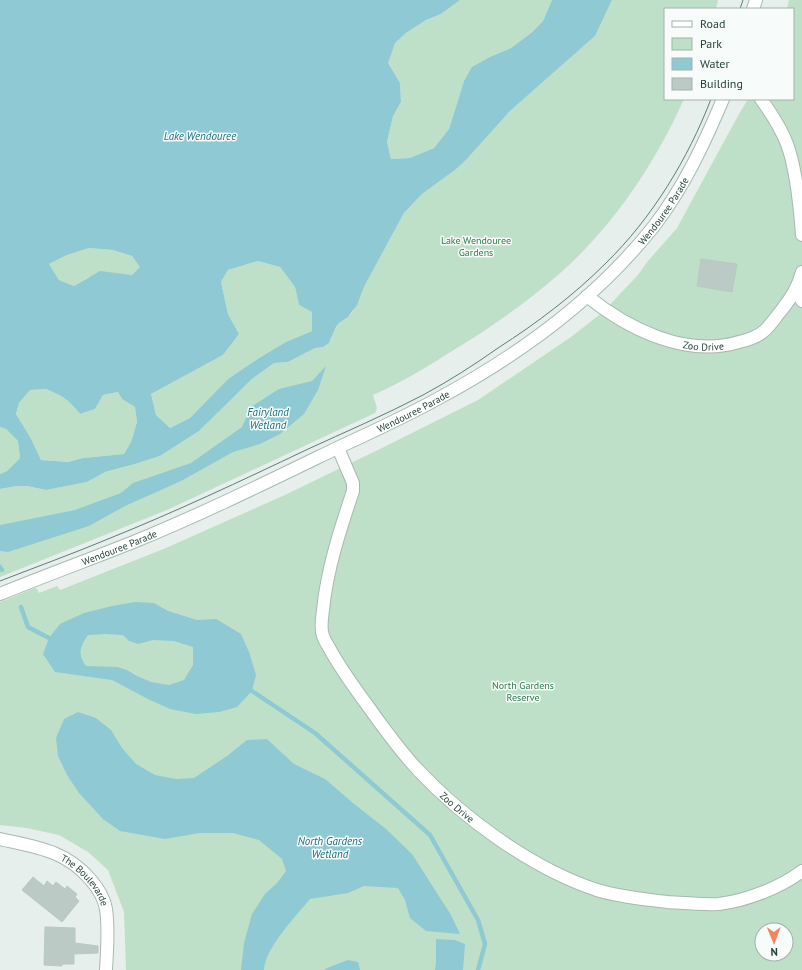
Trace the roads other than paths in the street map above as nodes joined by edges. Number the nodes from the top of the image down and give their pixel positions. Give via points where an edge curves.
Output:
1 (723, 100) edge
2 (762, 100) edge
3 (802, 235) edge
4 (802, 272) edge
5 (796, 289) junction
6 (587, 296) junction
7 (802, 301) edge
8 (338, 448) junction
9 (0, 594) edge
10 (0, 839) edge
11 (802, 871) edge
12 (106, 970) edge

1 - 6 street, Wendouree Parade via 695,162 653,227
2 - 3 street via 778,124 788,146
4 - 5 street, Zoo Drive
5 - 6 street, Zoo Drive via 761,333 737,343 709,348 691,346 642,331 615,317
5 - 7 street
6 - 8 street, Wendouree Parade via 559,319 465,383 410,414
8 - 9 street, Wendouree Parade via 160,530
8 - 11 street, Zoo Drive via 353,483 353,491 331,559 326,587 323,637 343,672 394,742 448,799 493,834 545,868 585,886 618,895 690,904 718,904 763,891 793,878
10 - 12 street, The Boulevarde via 60,855 77,866 95,885 106,907

